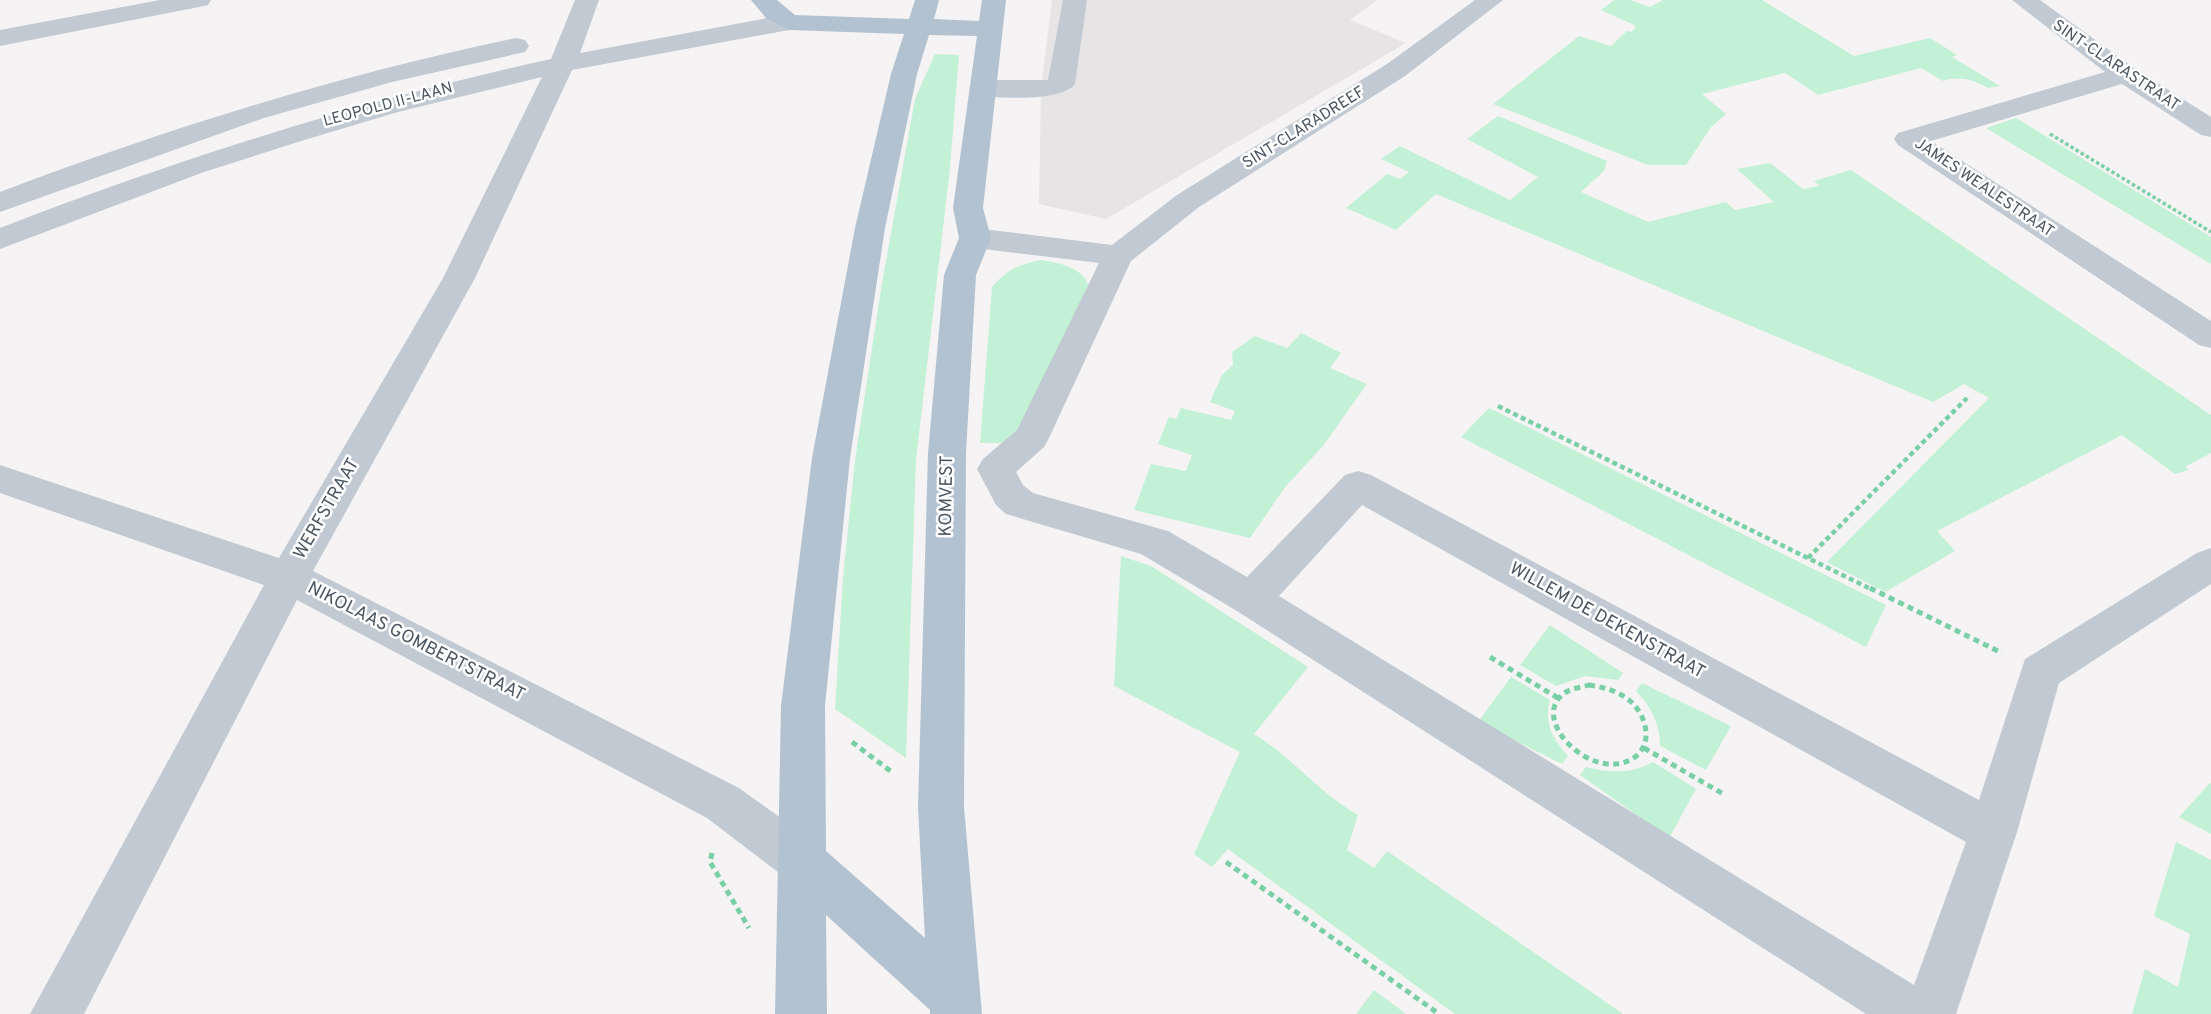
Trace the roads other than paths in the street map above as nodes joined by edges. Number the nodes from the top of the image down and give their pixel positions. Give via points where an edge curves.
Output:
1 (199, 0) edge
2 (587, 0) edge
3 (995, 0) edge
4 (1075, 0) edge
5 (1491, 0) edge
6 (2024, 0) edge
7 (775, 6) edge
8 (922, 14) edge
9 (644, 23) dead end
10 (990, 29) junction
11 (603, 30) dead end
12 (0, 38) edge
13 (556, 44) junction
14 (2125, 74) junction
15 (982, 88) junction
16 (211, 127) junction
17 (2211, 129) edge
18 (230, 152) junction
19 (59, 180) junction
20 (0, 203) edge
21 (80, 206) junction
22 (975, 238) junction
23 (0, 239) edge
24 (1118, 256) junction
25 (2211, 337) edge
26 (947, 453) junction
27 (996, 469) junction
28 (0, 480) edge
29 (2211, 564) edge
30 (289, 576) junction
31 (1251, 599) junction
32 (1993, 832) junction
33 (804, 863) junction
34 (963, 1009) edge
35 (56, 1014) edge
36 (801, 1014) edge
37 (1913, 1014) edge
38 (1930, 1014) edge

1 - 12 street
2 - 13 street, WERFSTRAAT
3 - 10 main road
4 - 15 street via 1061,84 1053,88
5 - 24 street, SINT-CLARADREEF via 1396,70 1188,201
6 - 14 street, SINT-CLARASTRAAT
7 - 8 main road, LEOPOLD II-LAAN
7 - 9 street, LEOPOLD II-LAAN
7 - 13 street, LEOPOLD II-LAAN
8 - 10 main road, LEOPOLD II-LAAN
8 - 33 main road via 870,228 831,458 804,697
10 - 15 main road
11 - 13 street, LEOPOLD II-LAAN
13 - 16 street, LEOPOLD II-LAAN via 435,63
13 - 18 street, LEOPOLD II-LAAN via 433,92
13 - 30 street, WERFSTRAAT via 459,278
14 - 17 street, SINT-CLARASTRAAT
14 - 25 street, JAMES WEALESTRAAT via 1908,139
15 - 22 main road via 968,208
16 - 18 street
16 - 19 street, LEOPOLD II-LAAN
18 - 21 street, LEOPOLD II-LAAN
19 - 20 street, LEOPOLD II-LAAN
19 - 21 street
21 - 23 street, LEOPOLD II-LAAN
22 - 24 street
22 - 26 main road, KOMVEST via 960,275
24 - 27 street, SINT-CLARADREEF via 1031,438
26 - 27 street via 977,467
26 - 34 main road, KOMVEST via 941,807
27 - 31 street via 1009,495 1020,504 1153,542
28 - 30 street, NIKOLAAS GOMBERTSTRAAT
29 - 32 street via 2040,672
30 - 33 street, NIKOLAAS GOMBERTSTRAAT via 695,787
30 - 35 street, WERFSTRAAT
31 - 32 street, WILLEM DE DEKENSTRAAT via 1358,485
31 - 37 street
32 - 38 street
33 - 34 main road
33 - 36 main road

